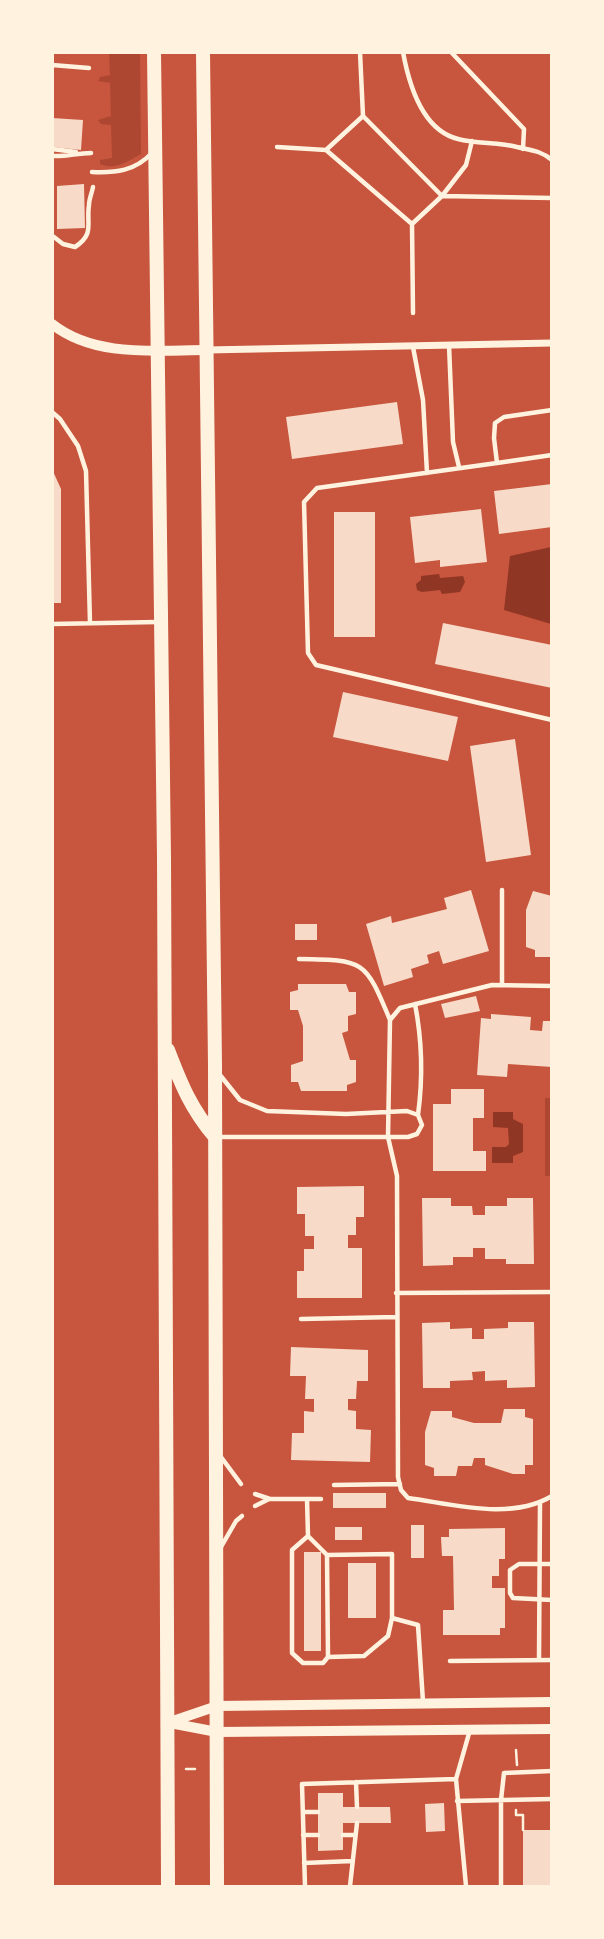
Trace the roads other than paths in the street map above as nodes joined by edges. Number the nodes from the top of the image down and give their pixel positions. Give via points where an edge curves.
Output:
1 (154, 52) edge
2 (203, 52) edge
3 (360, 52) edge
4 (402, 52) edge
5 (452, 52) edge
6 (52, 63) edge
7 (89, 68) dead end
8 (363, 116) junction
9 (472, 141) junction
10 (277, 147) dead end
11 (52, 149) edge
12 (523, 149) junction
13 (155, 150) junction
14 (326, 150) junction
15 (77, 153) junction
16 (91, 153) dead end
17 (52, 156) edge
18 (551, 160) edge
19 (92, 173) dead end
20 (93, 187) dead end
21 (442, 196) junction
22 (551, 198) edge
23 (412, 224) junction
24 (54, 237) edge
25 (413, 313) dead end
26 (52, 324) edge
27 (551, 343) edge
28 (449, 345) junction
29 (413, 346) junction
30 (158, 350) junction
31 (207, 350) junction
32 (551, 410) edge
33 (52, 412) edge
34 (551, 455) edge
35 (497, 463) junction
36 (459, 467) junction
37 (427, 473) junction
38 (162, 622) junction
39 (52, 624) edge
40 (90, 624) junction
41 (551, 720) edge
42 (502, 890) dead end
43 (299, 959) dead end
44 (502, 985) junction
45 (551, 986) edge
46 (415, 1004) junction
47 (390, 1020) junction
48 (165, 1042) junction
49 (215, 1065) junction
50 (388, 1113) junction
51 (418, 1115) junction
52 (215, 1137) junction
53 (388, 1137) junction
54 (551, 1292) edge
55 (396, 1293) junction
56 (396, 1317) junction
57 (301, 1319) dead end
58 (216, 1448) junction
59 (241, 1484) dead end
60 (334, 1485) dead end
61 (400, 1485) junction
62 (255, 1494) dead end
63 (551, 1496) edge
64 (270, 1499) junction
65 (307, 1499) junction
66 (321, 1499) dead end
67 (540, 1503) junction
68 (255, 1506) dead end
69 (242, 1516) dead end
70 (308, 1536) junction
71 (327, 1555) junction
72 (216, 1557) junction
73 (540, 1564) junction
74 (551, 1564) edge
75 (539, 1600) junction
76 (551, 1600) edge
77 (392, 1618) junction
78 (328, 1657) junction
79 (538, 1660) junction
80 (551, 1660) edge
81 (450, 1661) dead end
82 (551, 1702) edge
83 (423, 1703) junction
84 (216, 1706) junction
85 (167, 1723) junction
86 (551, 1729) edge
87 (470, 1730) junction
88 (216, 1732) junction
89 (551, 1771) edge
90 (456, 1779) junction
91 (356, 1782) junction
92 (551, 1799) edge
93 (501, 1800) junction
94 (457, 1801) junction
95 (357, 1807) dead end
96 (303, 1812) junction
97 (318, 1812) dead end
98 (357, 1823) dead end
99 (303, 1835) junction
100 (318, 1835) dead end
101 (343, 1835) dead end
102 (355, 1835) junction
103 (352, 1861) junction
104 (304, 1863) junction
105 (168, 1886) edge
106 (217, 1886) edge
107 (305, 1886) edge
108 (350, 1886) edge
109 (466, 1886) edge
110 (501, 1886) edge

1 - 13 main road
2 - 31 main road
3 - 8 lane
4 - 9 lane via 419,106 434,126 456,139
5 - 12 lane via 524,129
6 - 7 lane
8 - 14 lane
8 - 21 lane
9 - 12 lane
9 - 21 lane via 466,165
10 - 14 lane
11 - 15 lane
12 - 18 lane via 544,153
13 - 19 lane via 126,171
13 - 30 main road
14 - 23 lane
15 - 16 lane
15 - 17 lane
20 - 24 lane via 85,240 75,247
21 - 22 lane
21 - 23 lane
23 - 25 lane
26 - 30 street via 85,342
27 - 28 street
28 - 29 street
28 - 36 lane via 453,442
29 - 31 street
29 - 37 lane via 423,400
30 - 31 street
30 - 38 main road
31 - 49 main road
32 - 35 lane via 504,417 495,423
33 - 40 lane via 78,446 86,471
34 - 35 lane
35 - 36 lane
36 - 37 lane
37 - 41 lane via 317,488 304,502 308,653 316,665
38 - 40 lane
38 - 48 main road
39 - 40 lane
42 - 44 lane
43 - 47 lane via 343,960 363,968 374,981
44 - 45 lane
44 - 46 lane
46 - 47 lane via 400,1008
46 - 51 lane via 420,1028
47 - 50 lane
48 - 52 main road via 186,1097
48 - 85 main road
49 - 50 lane via 240,1100 267,1111
49 - 52 main road
50 - 51 lane
50 - 53 lane
51 - 53 lane via 422,1125 418,1134
52 - 53 lane
52 - 58 main road
53 - 55 lane via 397,1176
54 - 55 lane
55 - 56 lane
56 - 57 lane
56 - 61 lane
58 - 59 lane
58 - 72 main road
60 - 61 lane
61 - 67 lane via 408,1498 494,1510
62 - 64 lane
63 - 67 lane
64 - 65 lane
64 - 68 lane
65 - 66 lane
65 - 70 lane
67 - 73 lane
69 - 72 lane
70 - 71 lane
70 - 78 lane via 292,1550 292,1653 303,1662 323,1662
71 - 77 lane via 392,1554
71 - 78 lane
72 - 84 main road
73 - 74 lane
73 - 75 lane
73 - 75 lane via 519,1564 510,1570 513,1598
75 - 76 lane
75 - 79 lane
77 - 78 lane via 388,1636 364,1656
77 - 83 lane via 418,1625
79 - 80 lane
79 - 81 lane
82 - 83 street
83 - 84 street
84 - 85 street
84 - 88 main road
85 - 88 street
85 - 105 main road
86 - 87 street
87 - 88 street
87 - 90 lane
88 - 106 main road
89 - 93 lane via 504,1773
90 - 91 lane
90 - 94 lane
91 - 95 lane
91 - 96 lane via 302,1784
92 - 93 lane
93 - 94 lane
93 - 110 lane
94 - 109 lane
96 - 97 lane
96 - 99 lane
98 - 102 lane
99 - 100 lane
99 - 104 lane
101 - 102 lane
102 - 103 lane
103 - 104 lane
103 - 108 lane
104 - 107 lane

